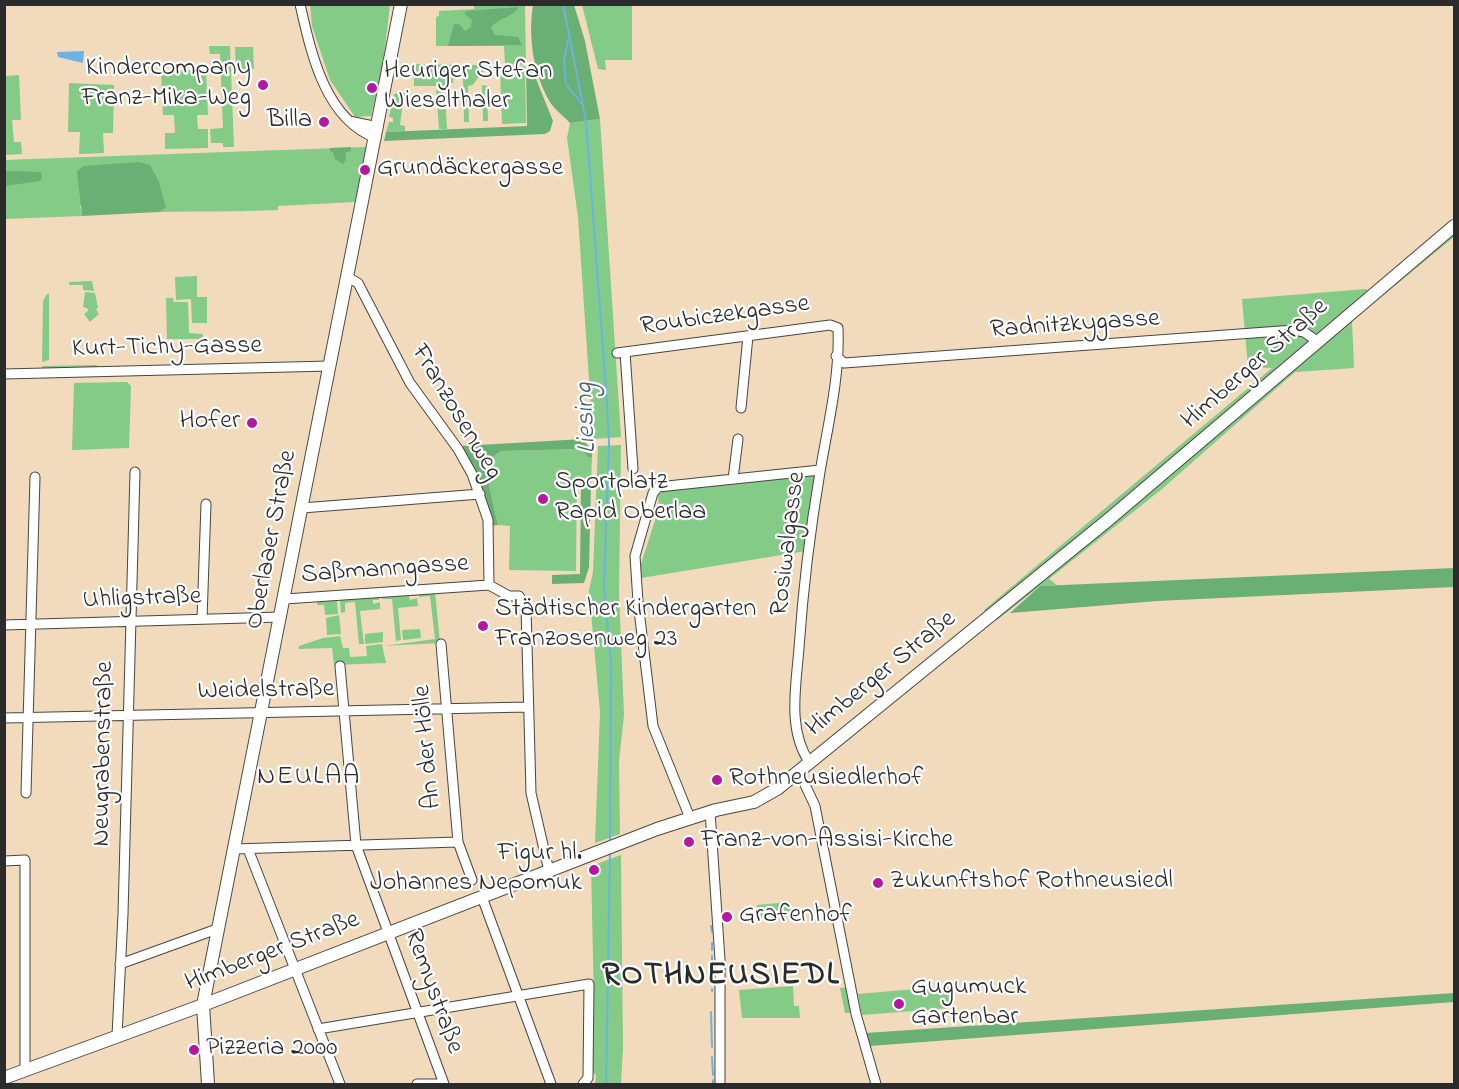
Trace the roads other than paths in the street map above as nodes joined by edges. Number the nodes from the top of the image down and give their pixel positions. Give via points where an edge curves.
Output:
1 (300, 4) edge
2 (401, 4) edge
3 (377, 133) junction
4 (1455, 226) edge
5 (347, 277) junction
6 (838, 328) joint
7 (748, 336) junction
8 (1317, 341) junction
9 (836, 356) junction
10 (330, 366) junction
11 (4, 375) edge
12 (741, 408) dead end
13 (738, 439) dead end
14 (633, 469) dead end
15 (820, 470) junction
16 (135, 472) dead end
17 (34, 477) dead end
18 (733, 479) junction
19 (480, 494) junction
20 (206, 504) dead end
21 (302, 508) junction
22 (489, 585) junction
23 (285, 599) junction
24 (281, 617) junction
25 (202, 619) junction
26 (129, 622) junction
27 (31, 624) junction
28 (4, 625) edge
29 (441, 644) dead end
30 (340, 666) dead end
31 (528, 707) junction
32 (447, 710) junction
33 (344, 712) junction
34 (261, 714) junction
35 (127, 716) junction
36 (4, 718) edge
37 (28, 718) junction
38 (810, 763) junction
39 (799, 772) junction
40 (26, 794) dead end
41 (711, 815) junction
42 (690, 818) junction
43 (458, 842) junction
44 (356, 845) junction
45 (234, 849) junction
46 (248, 849) junction
47 (4, 861) edge
48 (549, 871) junction
49 (472, 880) dead end
50 (482, 897) junction
51 (217, 929) junction
52 (387, 932) junction
53 (120, 964) junction
54 (294, 969) junction
55 (518, 995) junction
56 (203, 1005) junction
57 (417, 1011) junction
58 (318, 1029) junction
59 (117, 1036) junction
60 (25, 1070) junction
61 (4, 1078) edge
62 (585, 1083) edge
63 (208, 1084) edge
64 (340, 1084) edge
65 (417, 1084) edge
66 (438, 1084) edge
67 (444, 1084) edge
68 (551, 1084) edge
69 (720, 1084) edge
70 (876, 1084) edge

1 - 3 street via 317,68 332,98 349,121
2 - 3 main road, Oberlaaer Straße
3 - 5 main road, Oberlaaer Straße
4 - 8 main road, Himberger Straße
5 - 10 main road, Oberlaaer Straße
5 - 19 street, Franzosenweg via 358,283 410,383 458,449
6 - 7 street, Roubiczekgasse via 830,325
6 - 9 street, Rosiwalgasse
7 - 12 street
7 - 14 street, Roubiczekgasse via 621,353
8 - 9 street, Radnitzkygasse via 1294,330 844,363
8 - 38 main road, Himberger Straße via 1108,520
9 - 15 street, Rosiwalgasse via 833,403
10 - 11 street, Kurt-Tichy-Gasse
10 - 21 main road, Oberlaaer Straße
13 - 18 street
15 - 18 street
15 - 38 street, Rosiwalgasse via 802,600 795,712 798,741
16 - 26 street, Neugrabenstraße
17 - 27 street
18 - 42 street via 658,487 635,556 653,726
19 - 21 street
19 - 22 street, Franzosenweg via 488,520
20 - 25 street
21 - 23 main road, Oberlaaer Straße
22 - 23 street, Saßmanngasse
22 - 31 street via 509,596 519,596 526,607
23 - 24 main road, Oberlaaer Straße
24 - 25 street, Uhligstraße
24 - 34 main road, Oberlaaer Straße
25 - 26 street, Uhligstraße
26 - 27 street, Uhligstraße
26 - 35 street, Neugrabenstraße
27 - 28 street, Uhligstraße
27 - 37 street
29 - 32 street, An der Hölle
30 - 33 street, Remystraße
31 - 32 street, Weidelstraße
31 - 48 street via 531,793
32 - 33 street, Weidelstraße
32 - 43 street, An der Hölle
33 - 34 street, Weidelstraße
33 - 44 street, Remystraße
34 - 35 street, Weidelstraße
34 - 45 main road, Oberlaaer Straße
35 - 37 street, Weidelstraße
35 - 53 street, Neugrabenstraße
36 - 37 street, Weidelstraße
37 - 40 street
38 - 39 main road, Himberger Straße
39 - 41 main road, Himberger Straße via 759,801
39 - 70 street via 815,806 856,1014
41 - 42 main road, Himberger Straße
41 - 69 street via 720,960
42 - 48 main road, Himberger Straße
43 - 44 street
43 - 49 street, An der Hölle
44 - 46 street
44 - 52 street, Remystraße
45 - 46 street
45 - 51 main road, Oberlaaer Straße
46 - 54 street
47 - 60 street via 25,860
48 - 50 main road, Himberger Straße
50 - 52 main road, Himberger Straße
50 - 55 street
51 - 53 street
51 - 56 main road, Oberlaaer Straße
52 - 54 main road, Himberger Straße
52 - 57 street, Remystraße
53 - 59 street, Neugrabenstraße
54 - 56 main road, Himberger Straße
54 - 58 street
55 - 57 street
55 - 62 street via 589,984
55 - 68 street
56 - 59 main road, Himberger Straße
56 - 63 main road, Oberlaaer Straße
57 - 58 street
57 - 67 street, Remystraße
58 - 64 street
59 - 60 main road, Himberger Straße
60 - 61 main road, Himberger Straße
65 - 66 street

